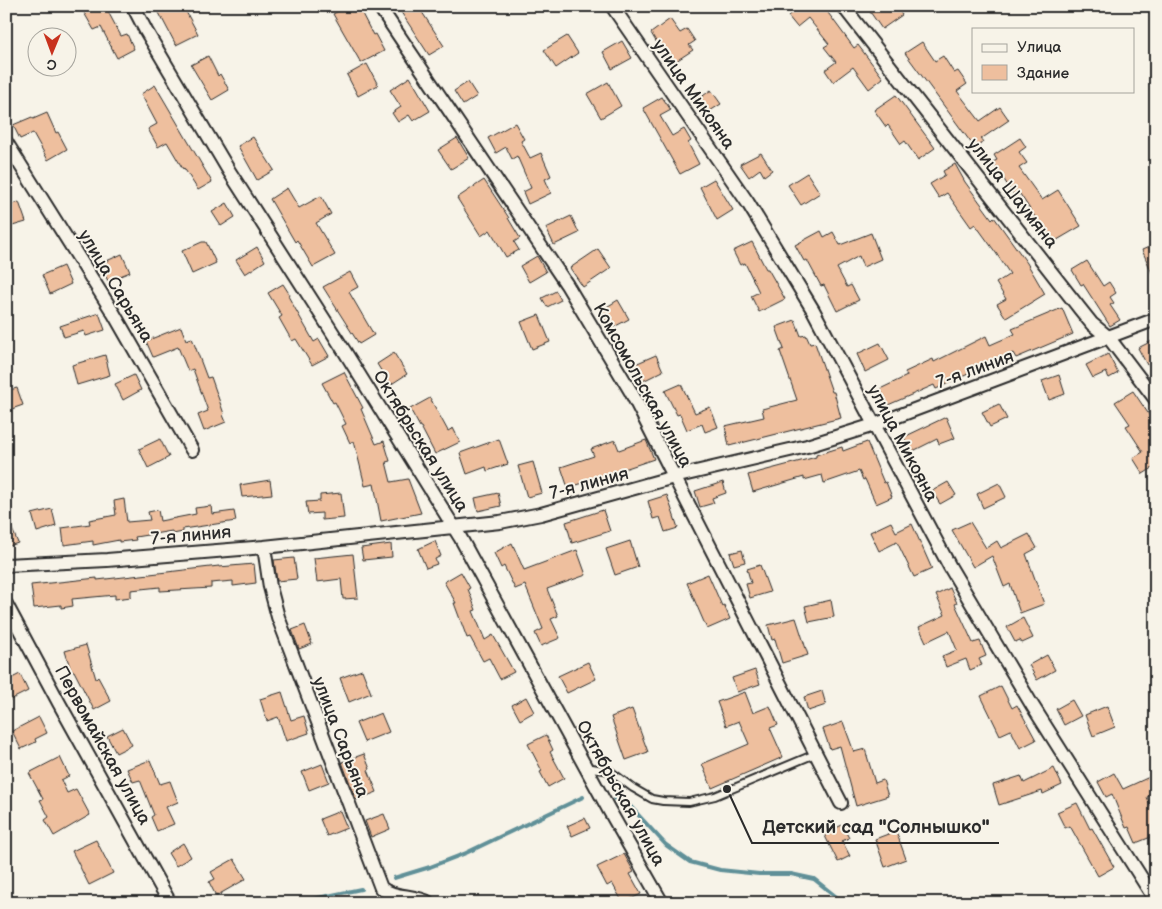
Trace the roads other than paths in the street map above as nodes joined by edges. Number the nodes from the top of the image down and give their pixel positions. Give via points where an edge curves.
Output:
1 (133, 6) edge
2 (379, 6) edge
3 (612, 6) edge
4 (843, 6) edge
5 (6, 142) edge
6 (1156, 319) edge
7 (1109, 338) junction
8 (1156, 400) edge
9 (874, 425) junction
10 (192, 450) dead end
11 (674, 477) junction
12 (453, 526) junction
13 (264, 547) junction
14 (6, 565) edge
15 (6, 604) edge
16 (815, 754) junction
17 (586, 767) junction
18 (841, 803) dead end
19 (1156, 900) edge
20 (170, 903) edge
21 (429, 903) edge
22 (662, 903) edge

1 - 12 street, Октябрьская улица via 229,171
2 - 11 street, Комсомольская улица via 567,285 631,392
3 - 9 street, улица Микояна via 748,202 813,310
4 - 7 street, улица Шаумяна via 1092,324
5 - 10 street, улица Сарьяна via 114,314
6 - 7 street, 7-я линия
7 - 8 street, улица Шаумяна
7 - 9 street, 7-я линия
9 - 11 street, 7-я линия via 807,446
9 - 19 street, улица Микояна via 955,575 1032,705
11 - 12 street, 7-я линия via 541,514
11 - 16 street, Комсомольская улица
12 - 13 street, 7-я линия
12 - 17 street, Октябрьская улица
13 - 14 street, 7-я линия
13 - 21 street, улица Сарьяна via 278,617 374,873 381,888 388,893 421,898
15 - 20 street, Первомайская улица
16 - 17 lane via 715,796 689,802 652,799 610,771
16 - 18 street, Комсомольская улица
17 - 22 street, Октябрьская улица

